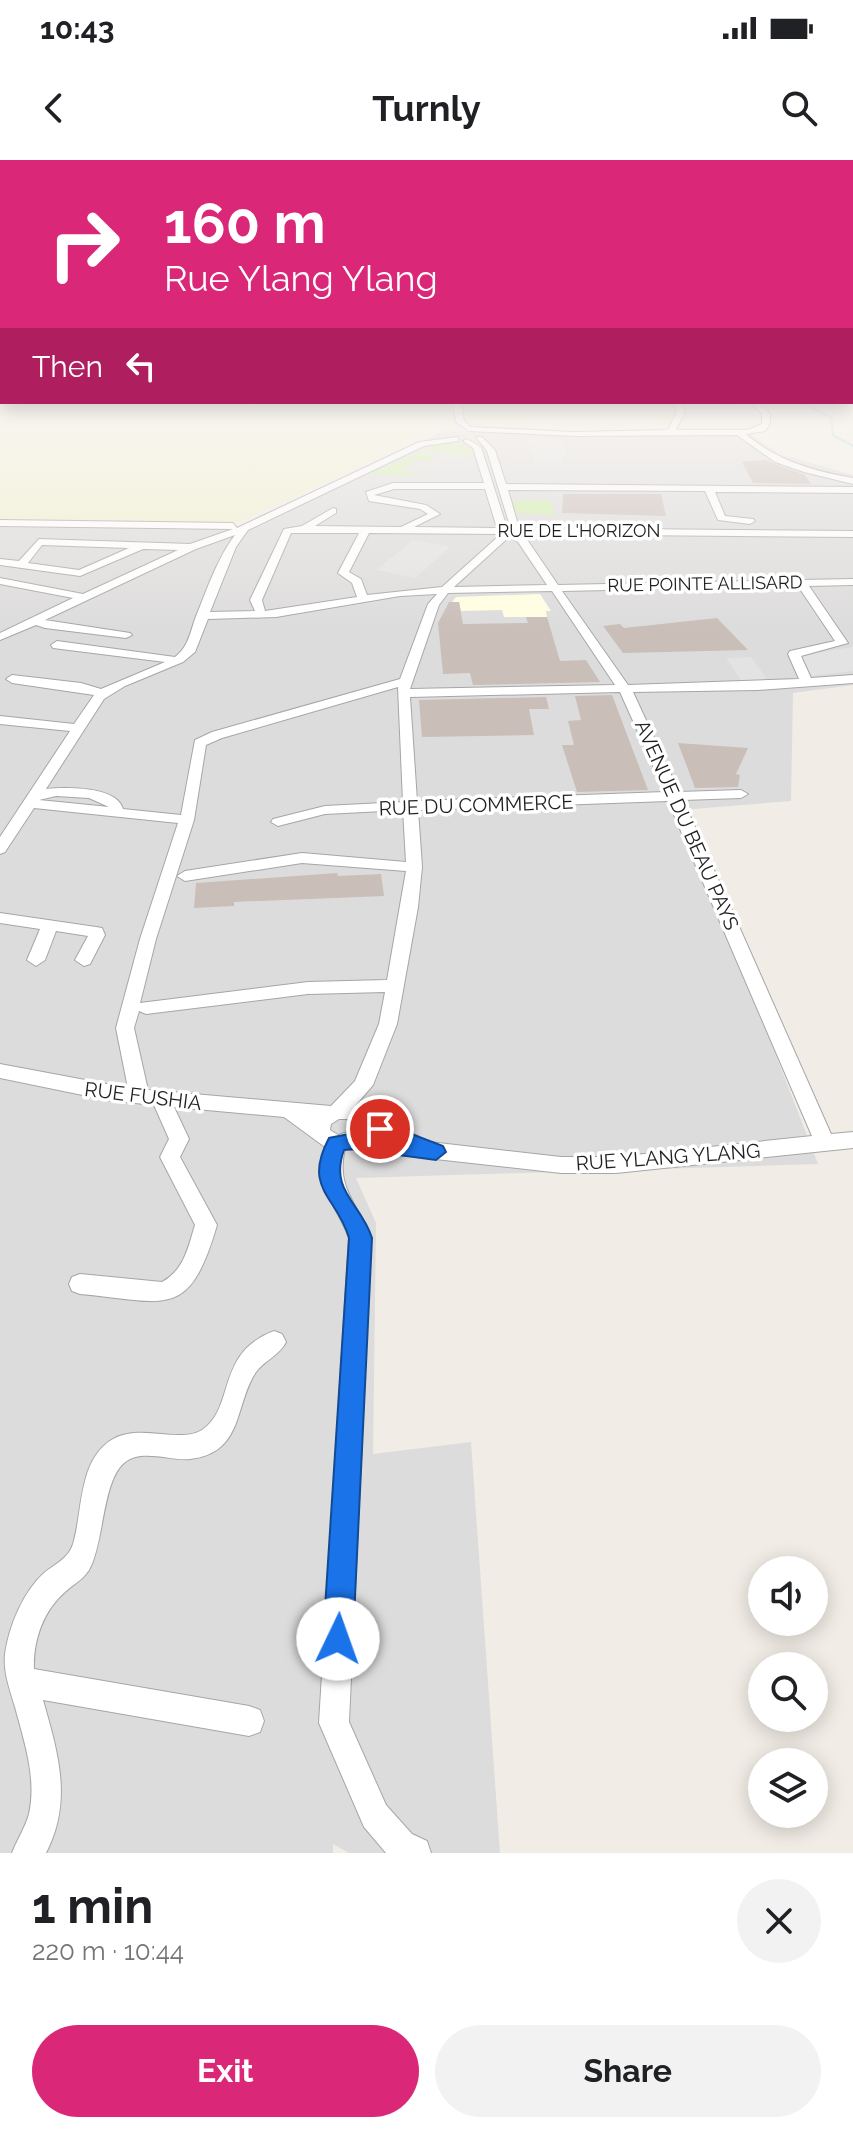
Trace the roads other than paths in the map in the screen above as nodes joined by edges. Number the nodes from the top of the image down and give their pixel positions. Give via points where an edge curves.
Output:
1 (365, 471) edge
2 (485, 471) edge
3 (498, 471) edge
4 (809, 471) edge
5 (852, 485) edge
6 (490, 486) junction
7 (503, 487) junction
8 (709, 489) junction
9 (714, 501) junction
10 (853, 502) edge
11 (333, 511) dead end
12 (797, 521) junction
13 (853, 522) edge
14 (4, 526) edge
15 (246, 528) junction
16 (306, 528) junction
17 (365, 530) junction
18 (398, 530) junction
19 (508, 531) junction
20 (803, 533) junction
21 (853, 534) edge
22 (145, 546) junction
23 (192, 547) junction
24 (0, 562) edge
25 (23, 563) junction
26 (0, 581) edge
27 (801, 582) junction
28 (853, 582) edge
29 (557, 587) junction
30 (444, 590) junction
31 (83, 597) junction
32 (364, 601) junction
33 (260, 610) dead end
34 (201, 616) junction
35 (36, 620) junction
36 (126, 635) dead end
37 (0, 637) edge
38 (57, 645) dead end
39 (178, 660) junction
40 (12, 679) dead end
41 (853, 679) edge
42 (807, 683) junction
43 (404, 687) junction
44 (626, 689) junction
45 (101, 693) junction
46 (0, 720) edge
47 (77, 728) junction
48 (741, 794) dead end
49 (33, 798) junction
50 (676, 798) junction
51 (411, 808) junction
52 (187, 820) junction
53 (278, 822) dead end
54 (0, 849) edge
55 (414, 867) junction
56 (185, 876) dead end
57 (0, 918) edge
58 (50, 924) junction
59 (36, 960) dead end
60 (84, 960) dead end
61 (395, 986) junction
62 (146, 1008) dead end
63 (0, 1071) edge
64 (140, 1096) junction
65 (161, 1099) junction
66 (343, 1126) junction
67 (853, 1140) edge
68 (825, 1143) junction
69 (80, 1284) dead end
70 (274, 1342) dead end
71 (24, 1682) junction
72 (249, 1721) dead end
73 (28, 1853) edge
74 (415, 1853) edge

1 - 15 street
2 - 6 street
3 - 7 street
4 - 5 street
5 - 8 street
6 - 18 street via 380,488 368,497 438,512
6 - 19 street via 502,529
7 - 8 street
7 - 19 street via 515,525
8 - 9 street
9 - 10 street
9 - 12 street via 725,519
11 - 16 street
12 - 13 street
12 - 20 street
14 - 15 street
15 - 23 street
15 - 34 street via 237,535
16 - 17 street, RUE DE L'HORIZON
16 - 33 street via 287,531 256,600
17 - 18 street, RUE DE L'HORIZON
17 - 32 street via 346,557 343,573 357,581
18 - 19 street, RUE DE L'HORIZON
19 - 20 street, RUE DE L'HORIZON
19 - 29 street, AVENUE DU BEAU PAYS via 521,538
19 - 30 street
20 - 21 street, RUE DE L'HORIZON
22 - 23 street
22 - 25 street via 80,573
22 - 25 street via 39,542
23 - 31 street
24 - 25 street
26 - 31 street
27 - 28 street, RUE POINTE ALLISARD
27 - 29 street, RUE POINTE ALLISARD
27 - 42 street via 842,644 796,652 795,662
29 - 30 street, RUE POINTE ALLISARD
29 - 44 street, AVENUE DU BEAU PAYS
30 - 32 street, RUE POINTE ALLISARD
30 - 43 street via 425,622
31 - 35 street
32 - 34 street, RUE POINTE ALLISARD via 276,614
34 - 39 street via 192,647
35 - 36 street
35 - 37 street
38 - 39 street
39 - 45 street
40 - 45 street
41 - 42 street
42 - 44 street
43 - 44 street
43 - 51 street
43 - 52 street via 207,738 197,750
44 - 50 street, AVENUE DU BEAU PAYS
45 - 47 street
46 - 47 street
47 - 49 street
48 - 50 street, RUE DU COMMERCE
49 - 52 street via 116,814
49 - 54 street
50 - 51 street, RUE DU COMMERCE
50 - 68 street, AVENUE DU BEAU PAYS
51 - 53 street, RUE DU COMMERCE via 325,810
51 - 55 street
52 - 64 street via 125,1028
55 - 56 street via 302,858
55 - 61 street
57 - 58 street
58 - 59 street
58 - 60 street via 98,933
61 - 62 street via 308,988
61 - 66 street via 388,1024
63 - 64 street, RUE FUSHIA via 64,1087
64 - 65 street, RUE FUSHIA
65 - 66 street, RUE FUSHIA via 288,1112
65 - 69 street via 179,1139 170,1157 206,1225 185,1280 163,1292
66 - 68 street, RUE YLANG YLANG via 436,1152 546,1164 616,1165
66 - 74 street via 328,1174 332,1191 360,1238 334,1723 375,1816
67 - 68 street, RUE YLANG YLANG
70 - 71 street via 251,1357 209,1439 194,1445 131,1444 112,1455 102,1472 79,1561 33,1612 20,1654
71 - 72 street
71 - 73 street via 49,1782 43,1819

